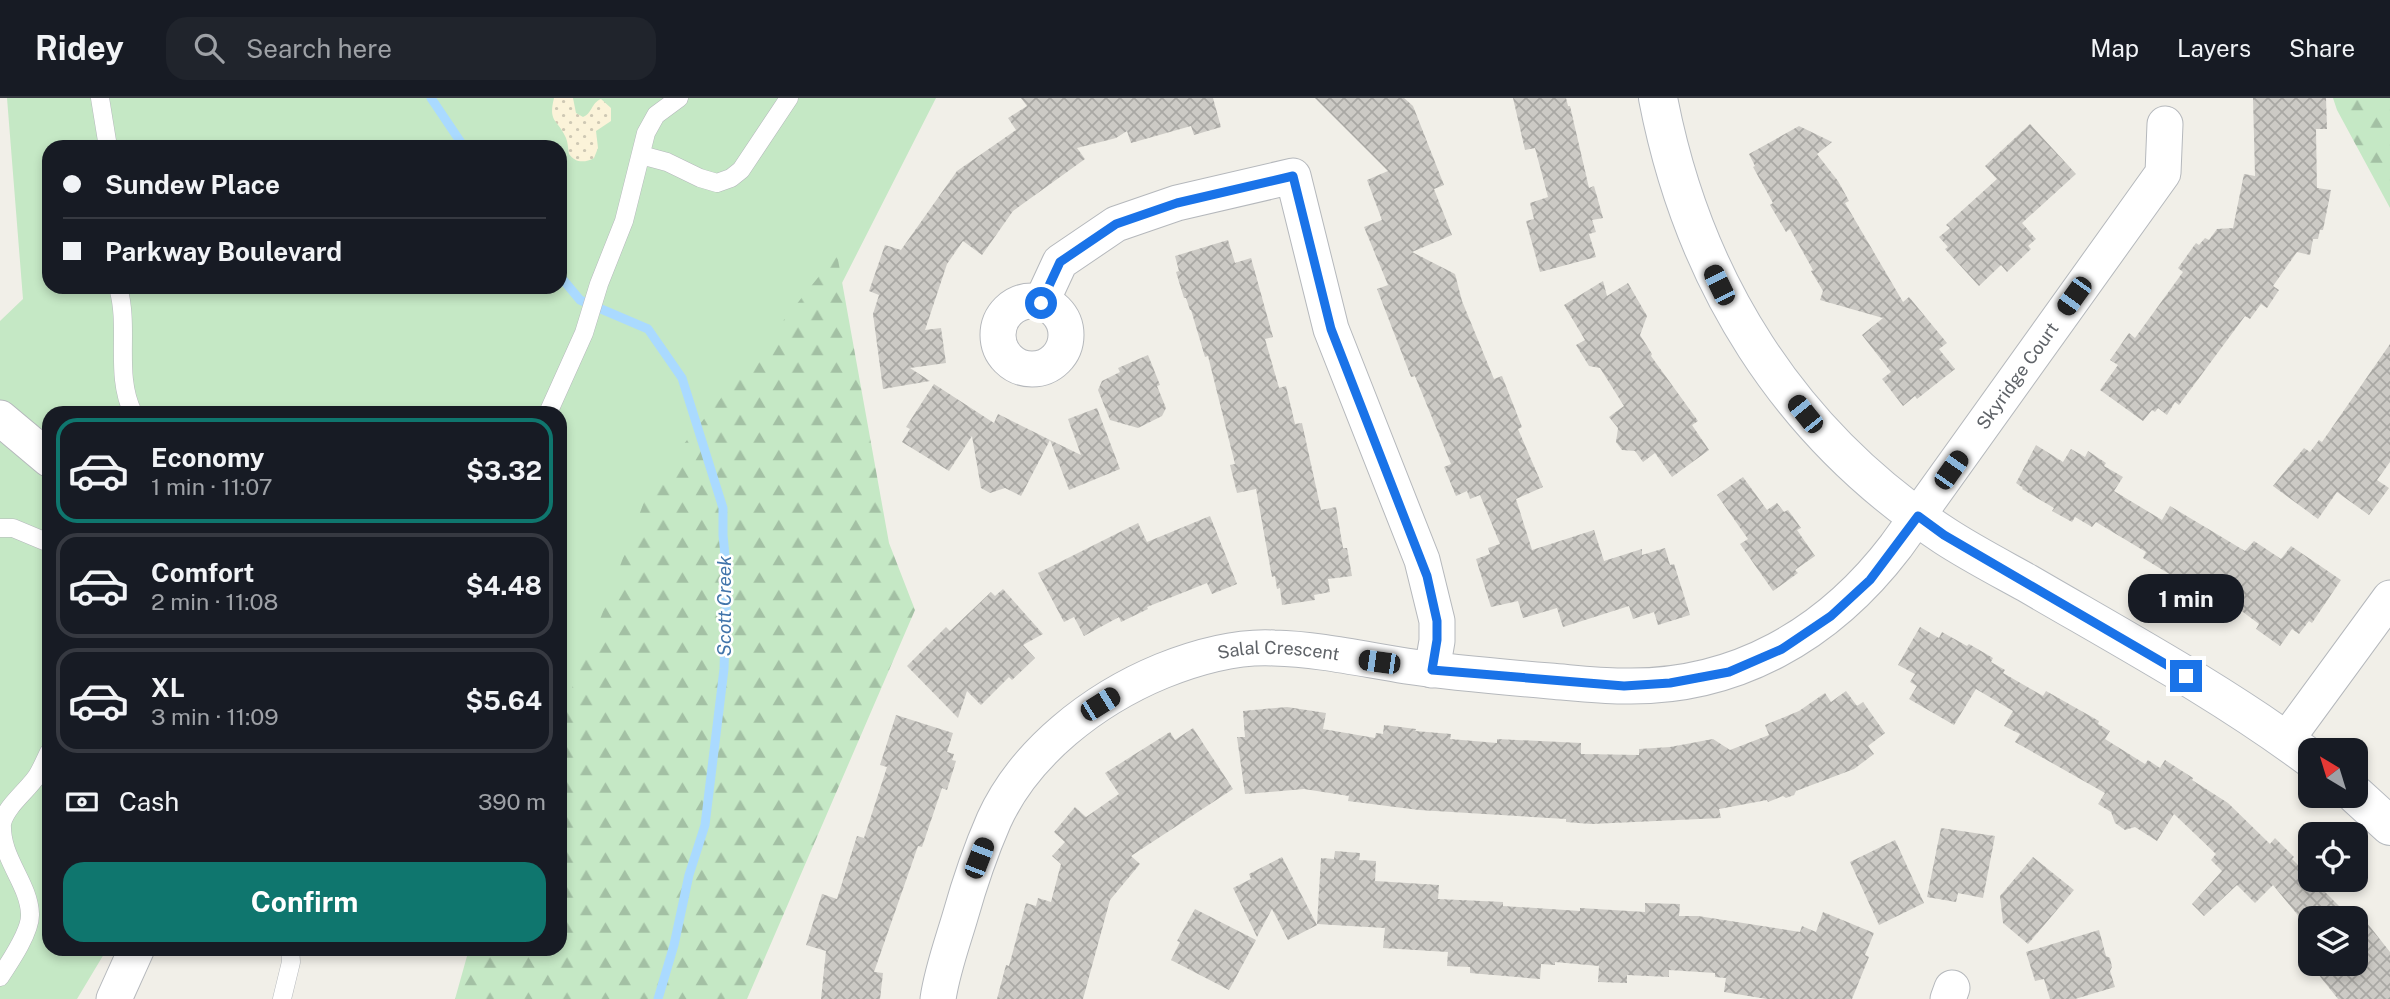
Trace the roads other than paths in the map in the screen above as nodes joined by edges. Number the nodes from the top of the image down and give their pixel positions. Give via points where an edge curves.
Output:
1 (100, 98) edge
2 (679, 98) edge
3 (789, 98) edge
4 (1658, 98) edge
5 (2165, 124) dead end
6 (107, 140) edge
7 (641, 155) junction
8 (120, 294) edge
9 (1041, 303) dead end
10 (131, 406) edge
11 (551, 406) edge
12 (0, 418) edge
13 (42, 453) edge
14 (1918, 516) junction
15 (0, 528) edge
16 (42, 540) edge
17 (2390, 598) edge
18 (1432, 670) junction
19 (2305, 738) edge
20 (2298, 749) edge
21 (42, 766) edge
22 (2368, 806) edge
23 (2390, 826) edge
24 (133, 956) edge
25 (291, 956) edge
26 (0, 976) edge
27 (114, 999) edge
28 (282, 999) edge
29 (938, 999) edge

1 - 6 lane
2 - 7 lane via 656,114
3 - 7 lane via 731,178 717,183
4 - 14 street via 1693,228 1753,346 1835,446
5 - 14 street, Skyridge Court via 2163,173
7 - 11 lane via 624,221 584,333
8 - 10 lane via 125,328 124,383
9 - 18 street via 1060,262 1116,224 1177,203 1293,176 1331,329 1422,560 1437,621
12 - 13 street
14 - 18 street, Salal Crescent via 1870,580 1831,616 1782,649 1729,672 1624,686
14 - 20 street via 2186,676
15 - 16 lane via 13,528
17 - 19 street
18 - 29 street, Salal Crescent via 1298,650 1247,649 1186,662 1126,687 1100,704 1060,734 1008,795 971,878
21 - 26 lane via 2,824 5,858 29,904 30,917
22 - 23 street
24 - 27 street
25 - 28 lane

